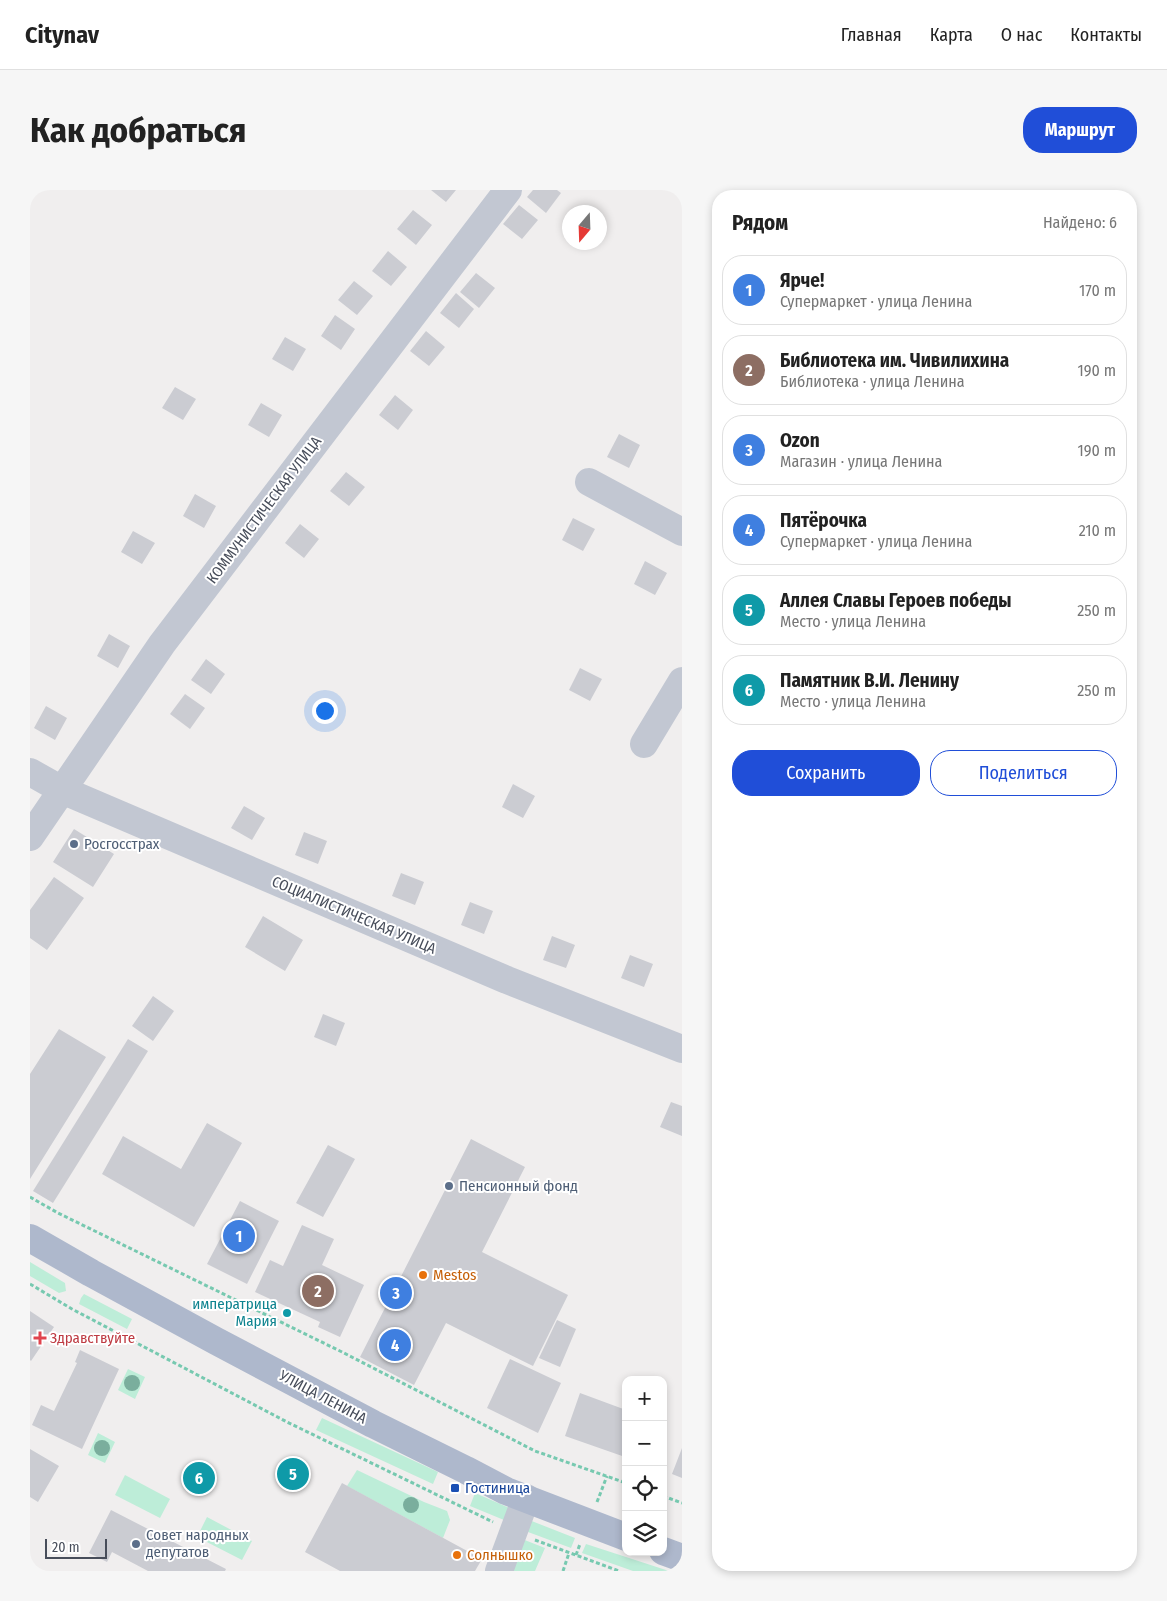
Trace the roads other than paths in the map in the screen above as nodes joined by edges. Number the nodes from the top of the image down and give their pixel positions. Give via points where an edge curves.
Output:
1 (508, 190) edge
2 (589, 482) dead end
3 (682, 532) edge
4 (682, 681) edge
5 (644, 744) dead end
6 (30, 772) edge
7 (62, 790) junction
8 (30, 837) edge
9 (682, 1049) edge
10 (30, 1238) edge
11 (526, 1498) junction
12 (622, 1535) edge
13 (667, 1552) edge
14 (682, 1558) edge
15 (499, 1571) edge

1 - 7 street, КОММУНИСТИЧЕСКАЯ УЛИЦА via 162,644
2 - 3 street
4 - 5 street
6 - 7 street, СОЦИАЛИСТИЧЕСКАЯ УЛИЦА
7 - 8 street, КОММУНИСТИЧЕСКАЯ УЛИЦА
7 - 9 street, СОЦИАЛИСТИЧЕСКАЯ УЛИЦА via 507,980
10 - 11 main road, УЛИЦА ЛЕНИНА via 373,1424
11 - 12 main road, УЛИЦА ЛЕНИНА
11 - 15 street
13 - 14 main road

